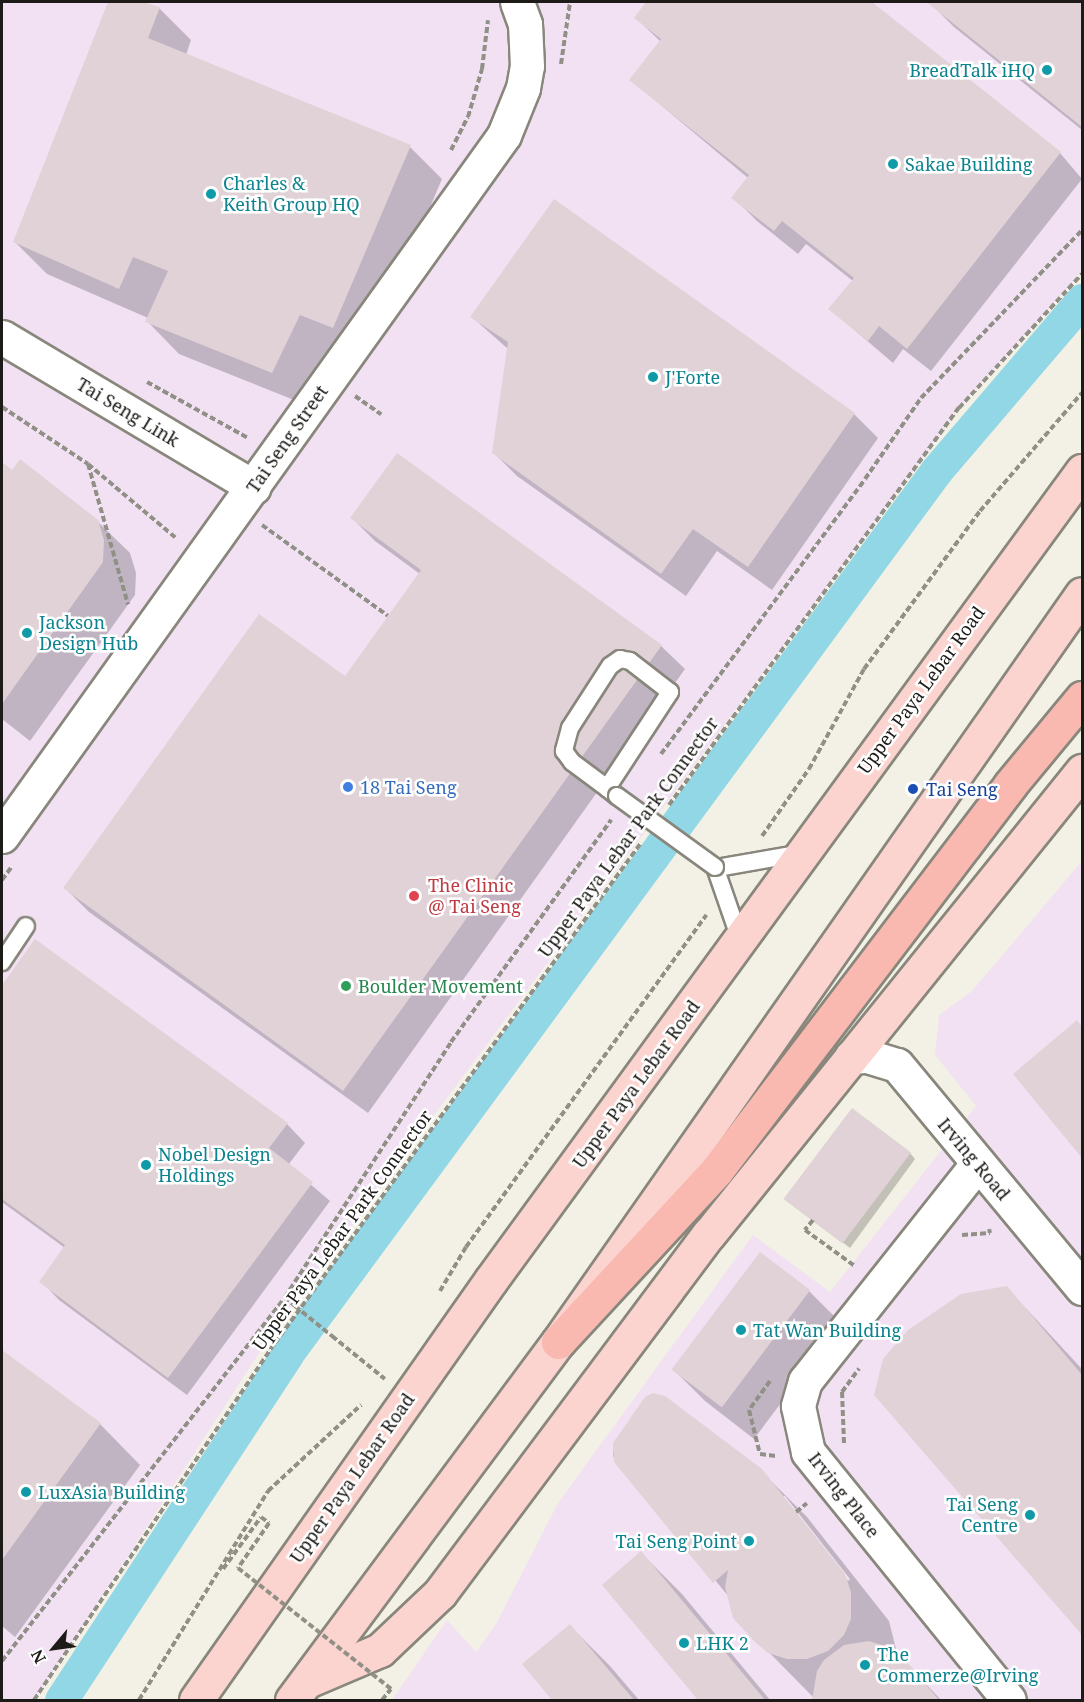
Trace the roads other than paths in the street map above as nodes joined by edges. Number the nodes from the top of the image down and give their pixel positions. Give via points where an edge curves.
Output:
1 (526, 9) edge
2 (2, 337) edge
3 (1083, 471) edge
4 (254, 487) junction
5 (1083, 594) edge
6 (1083, 698) edge
7 (1083, 771) edge
8 (612, 792) junction
9 (2, 836) edge
10 (805, 852) junction
11 (716, 867) junction
12 (26, 926) dead end
13 (740, 942) junction
14 (2, 962) edge
15 (851, 1057) junction
16 (978, 1162) junction
17 (1083, 1288) edge
18 (558, 1342) junction
19 (299, 1691) edge
20 (196, 1701) edge
21 (1009, 1701) edge

1 - 4 street, Tai Seng Street via 524,88 504,135
2 - 4 street, Tai Seng Link
3 - 10 main road, Upper Paya Lebar Road
4 - 9 street, Tai Seng Street
5 - 18 main road
6 - 18 highway via 1003,795 717,1170
7 - 15 main road
8 - 8 lane via 572,762 564,751 565,738 610,666 620,659 630,661 670,692
8 - 11 lane, bridge
10 - 11 lane
10 - 13 main road, Upper Paya Lebar Road
11 - 13 lane
12 - 14 lane
13 - 20 main road, Upper Paya Lebar Road via 491,1280
15 - 16 street, Irving Road via 867,1056 897,1065
15 - 19 main road via 709,1234 440,1593 380,1650
16 - 17 street, Irving Road
16 - 21 street, Irving Place via 805,1381 798,1406 808,1452
18 - 19 main road

